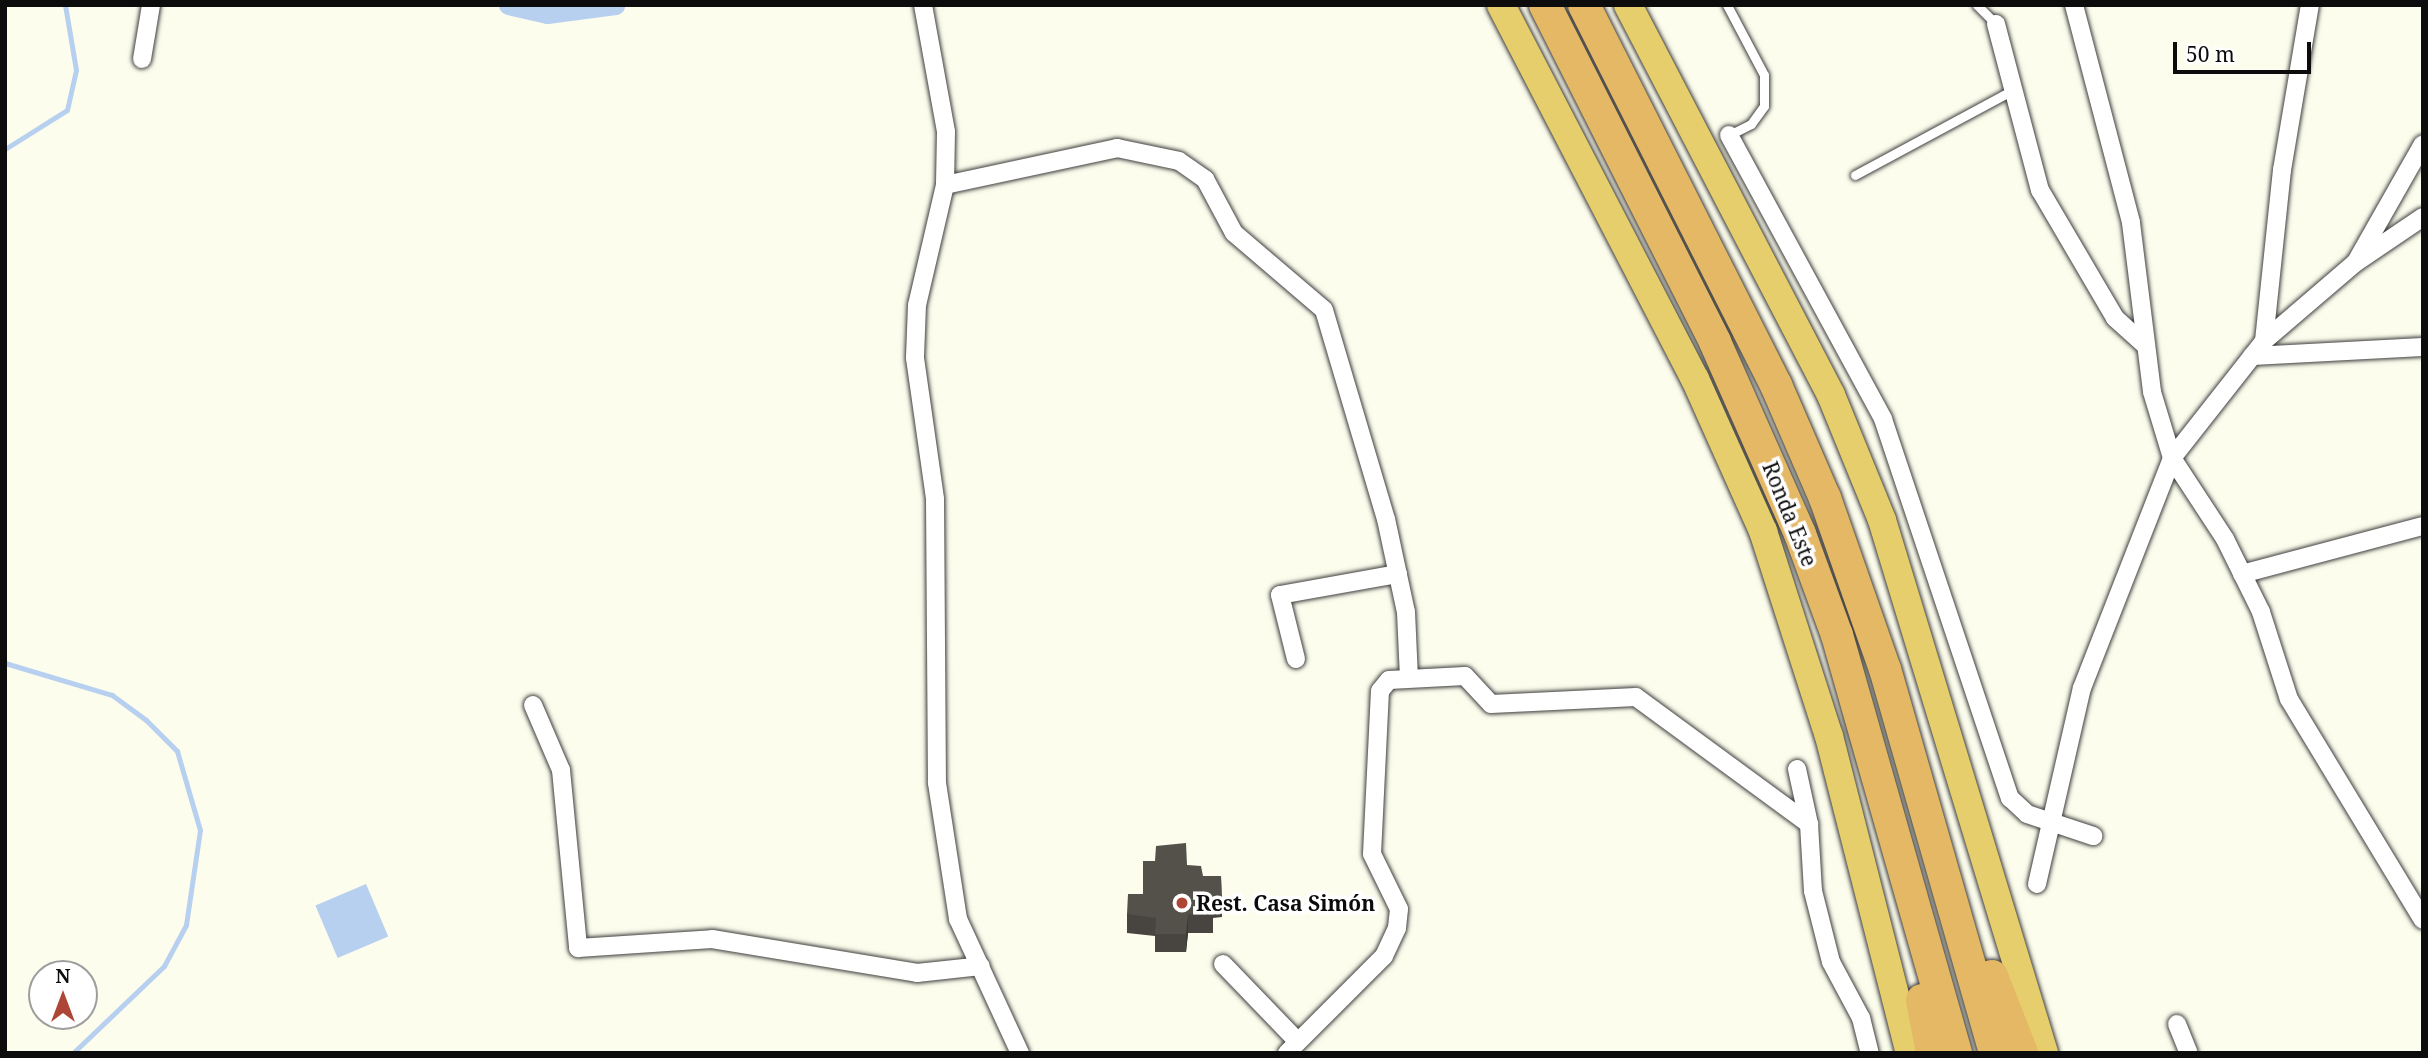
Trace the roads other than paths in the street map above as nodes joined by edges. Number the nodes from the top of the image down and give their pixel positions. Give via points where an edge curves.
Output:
1 (151, 5) edge
2 (923, 5) edge
3 (1501, 5) edge
4 (1545, 5) edge
5 (1584, 5) edge
6 (1628, 5) edge
7 (1727, 5) edge
8 (1977, 5) edge
9 (2074, 5) edge
10 (2310, 5) edge
11 (1996, 24) joint
12 (142, 59) dead end
13 (2013, 90) junction
14 (1729, 135) joint
15 (2423, 144) edge
16 (1855, 175) dead end
17 (945, 185) junction
18 (2423, 217) edge
19 (2355, 263) junction
20 (2264, 341) junction
21 (2146, 346) junction
22 (2423, 347) edge
23 (2252, 356) junction
24 (2172, 458) junction
25 (2423, 526) edge
26 (1846, 554) junction
27 (1398, 574) junction
28 (2242, 575) junction
29 (1296, 659) dead end
30 (1409, 677) junction
31 (533, 705) dead end
32 (1797, 769) dead end
33 (1884, 796) junction
34 (2052, 822) junction
35 (1809, 824) junction
36 (2093, 835) dead end
37 (2037, 884) dead end
38 (2423, 920) edge
39 (1223, 964) dead end
40 (981, 966) junction
41 (2177, 1024) dead end
42 (1292, 1047) edge
43 (1020, 1053) edge
44 (1870, 1053) edge
45 (1910, 1053) edge
46 (1932, 1053) edge
47 (1956, 1053) edge
48 (1995, 1053) edge
49 (2022, 1053) edge
50 (2044, 1053) edge
51 (2189, 1053) edge

1 - 12 street
2 - 17 street via 938,67
3 - 45 highway via 1695,379 1763,531 1829,736
4 - 33 highway, Ronda Este via 1770,462 1837,635
5 - 26 highway, Ronda Este via 1776,385
6 - 50 highway via 1831,395 1882,520
7 - 14 lane via 1764,75 1764,106 1751,124
8 - 11 lane
9 - 21 street via 2131,223
10 - 20 street via 2282,170
11 - 13 street
13 - 16 lane
13 - 21 street via 2040,190 2115,318
14 - 34 street via 1883,419 2010,798 2027,814
15 - 19 street
17 - 27 street via 1117,148 1180,162 1205,179 1234,233 1324,310 1360,416
17 - 40 street via 918,305 915,358 935,499 937,783 945,865 958,919
18 - 19 street
19 - 20 street
20 - 23 street
21 - 24 street
22 - 23 street
23 - 24 street
24 - 28 street
24 - 34 street via 2082,688
25 - 28 street
26 - 48 highway, Ronda Este via 1921,786
26 - 49 highway via 1899,662 1976,926
27 - 29 street via 1280,595
27 - 30 street
28 - 38 street via 2289,699
30 - 35 street via 1465,676 1491,704 1636,697
30 - 42 street via 1389,680 1380,691 1371,820 1372,854 1399,909 1397,928 1384,956
31 - 40 street via 561,770 578,948 712,939 918,973
32 - 35 street
33 - 46 highway via 1890,866
33 - 47 highway, Ronda Este
34 - 36 street
34 - 37 street
35 - 44 street via 1813,891 1828,950
39 - 42 street
40 - 43 street
41 - 51 street

